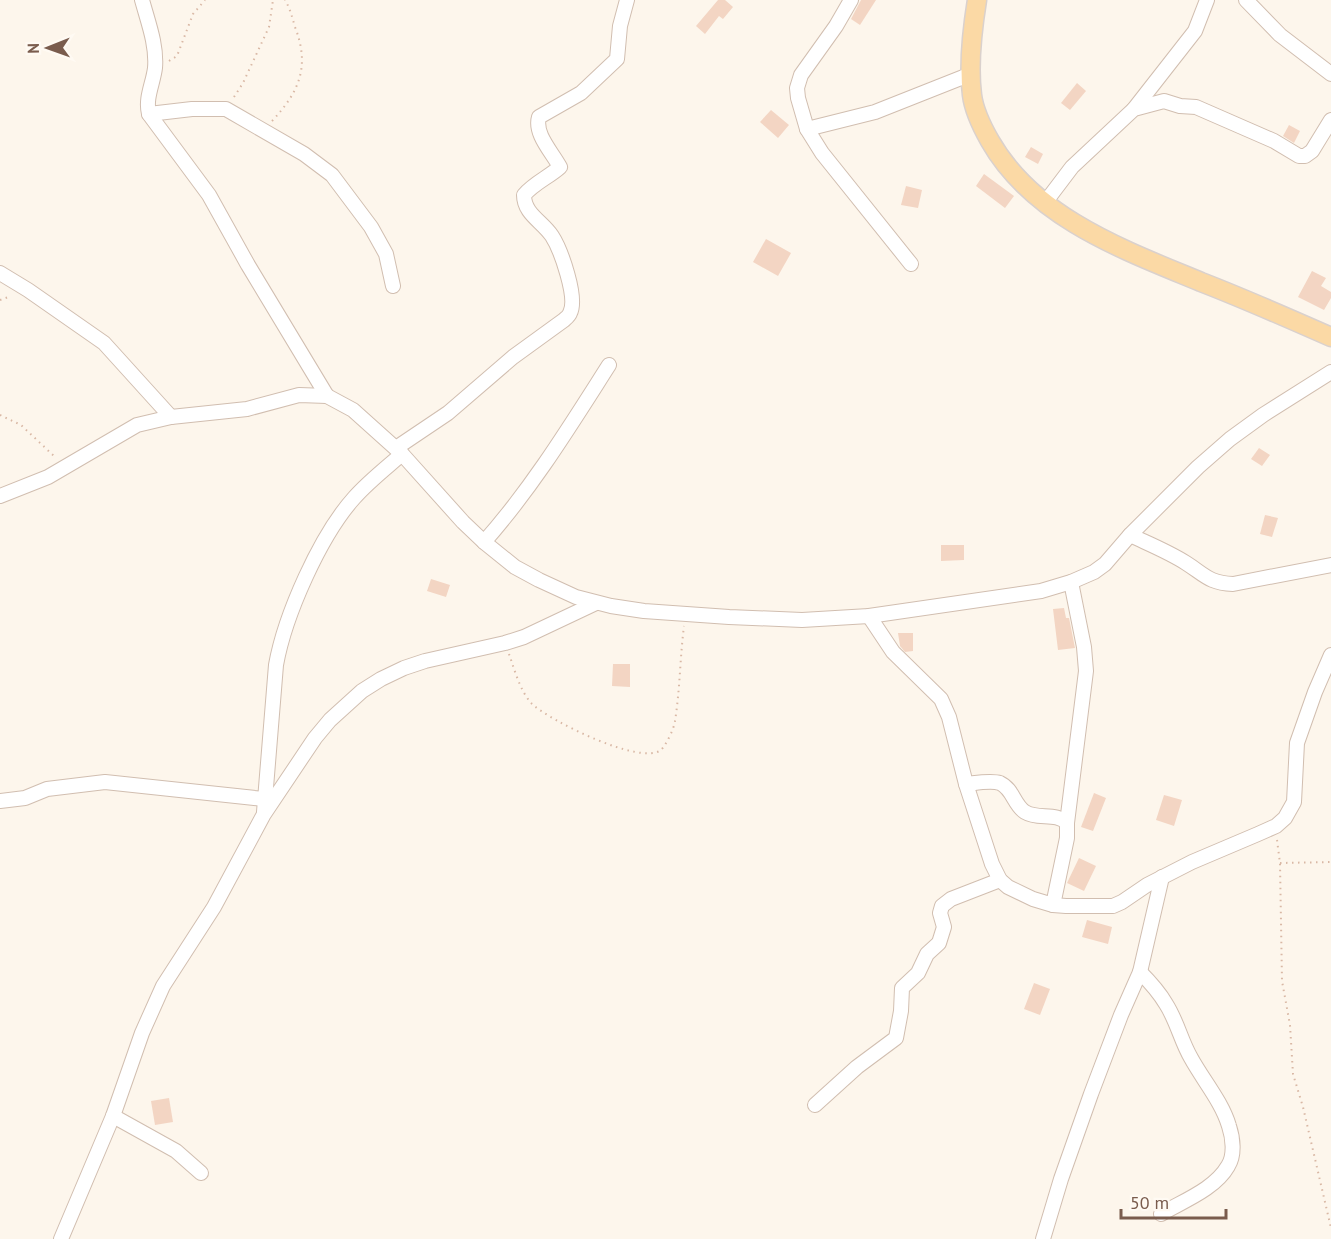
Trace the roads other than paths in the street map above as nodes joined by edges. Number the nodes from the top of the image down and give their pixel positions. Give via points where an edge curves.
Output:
1 (141, 0) edge
2 (627, 0) edge
3 (851, 0) edge
4 (976, 0) edge
5 (1207, 0) edge
6 (1246, 0) edge
7 (971, 74) junction
8 (1331, 74) edge
9 (1134, 109) junction
10 (149, 114) junction
11 (1331, 120) edge
12 (807, 129) junction
13 (1044, 204) junction
14 (911, 264) dead end
15 (0, 273) edge
16 (393, 286) dead end
17 (1331, 337) edge
18 (609, 365) dead end
19 (1331, 372) edge
20 (327, 396) junction
21 (171, 417) junction
22 (399, 451) junction
23 (3, 495) edge
24 (0, 509) edge
25 (1130, 535) junction
26 (484, 542) junction
27 (1331, 565) edge
28 (1071, 582) junction
29 (596, 603) junction
30 (869, 616) junction
31 (1331, 655) edge
32 (966, 784) junction
33 (264, 799) junction
34 (0, 801) edge
35 (264, 814) junction
36 (1067, 823) junction
37 (1162, 877) junction
38 (1000, 880) junction
39 (1053, 905) junction
40 (1140, 972) junction
41 (815, 1105) dead end
42 (114, 1116) junction
43 (201, 1173) dead end
44 (1161, 1214) dead end
45 (63, 1237) edge
46 (1043, 1239) edge

1 - 10 street via 155,52
2 - 22 street via 617,59 580,93 539,117 540,134 560,167 524,195 525,208 552,236 567,268 570,313
3 - 12 street via 796,88
4 - 7 main road
5 - 9 street via 1195,31
6 - 8 street via 1281,35
7 - 12 street via 876,112
7 - 13 main road via 972,96 981,126 1001,160
9 - 11 street via 1164,101 1196,107 1299,156 1311,151
9 - 13 street via 1072,167
10 - 16 street via 226,109 304,154 332,175 371,227 386,254
10 - 20 street via 209,195
12 - 14 street
13 - 17 main road via 1143,260
15 - 21 street via 104,343
18 - 26 street via 532,483
19 - 25 street via 1230,440
20 - 21 street via 299,395 247,409
20 - 22 street via 352,410
21 - 23 street via 137,425 48,477
22 - 26 street
22 - 33 street via 338,519 290,615 276,665
23 - 24 street
25 - 27 street via 1217,583 1233,584
25 - 28 street via 1100,569
26 - 29 street via 515,567
28 - 30 street via 1022,594
28 - 36 street via 1086,671
29 - 30 street via 729,617 802,620
29 - 35 street via 533,633 425,661 362,691 315,738
30 - 32 street via 893,652 941,699
31 - 37 street via 1297,743 1290,812 1276,826
32 - 36 street via 1003,784 1024,812 1057,817
32 - 38 street
33 - 34 street via 105,782 47,789 25,798
33 - 35 street
35 - 42 street via 214,907 154,1004
36 - 39 street
37 - 39 street via 1113,906
37 - 40 street
38 - 39 street
38 - 41 street via 942,906 939,913 944,927 939,943 902,988 896,1038
40 - 44 street via 1168,1006 1189,1055 1223,1111 1232,1140 1229,1166 1221,1175
40 - 46 street via 1091,1094
42 - 43 street via 176,1151
42 - 45 street

